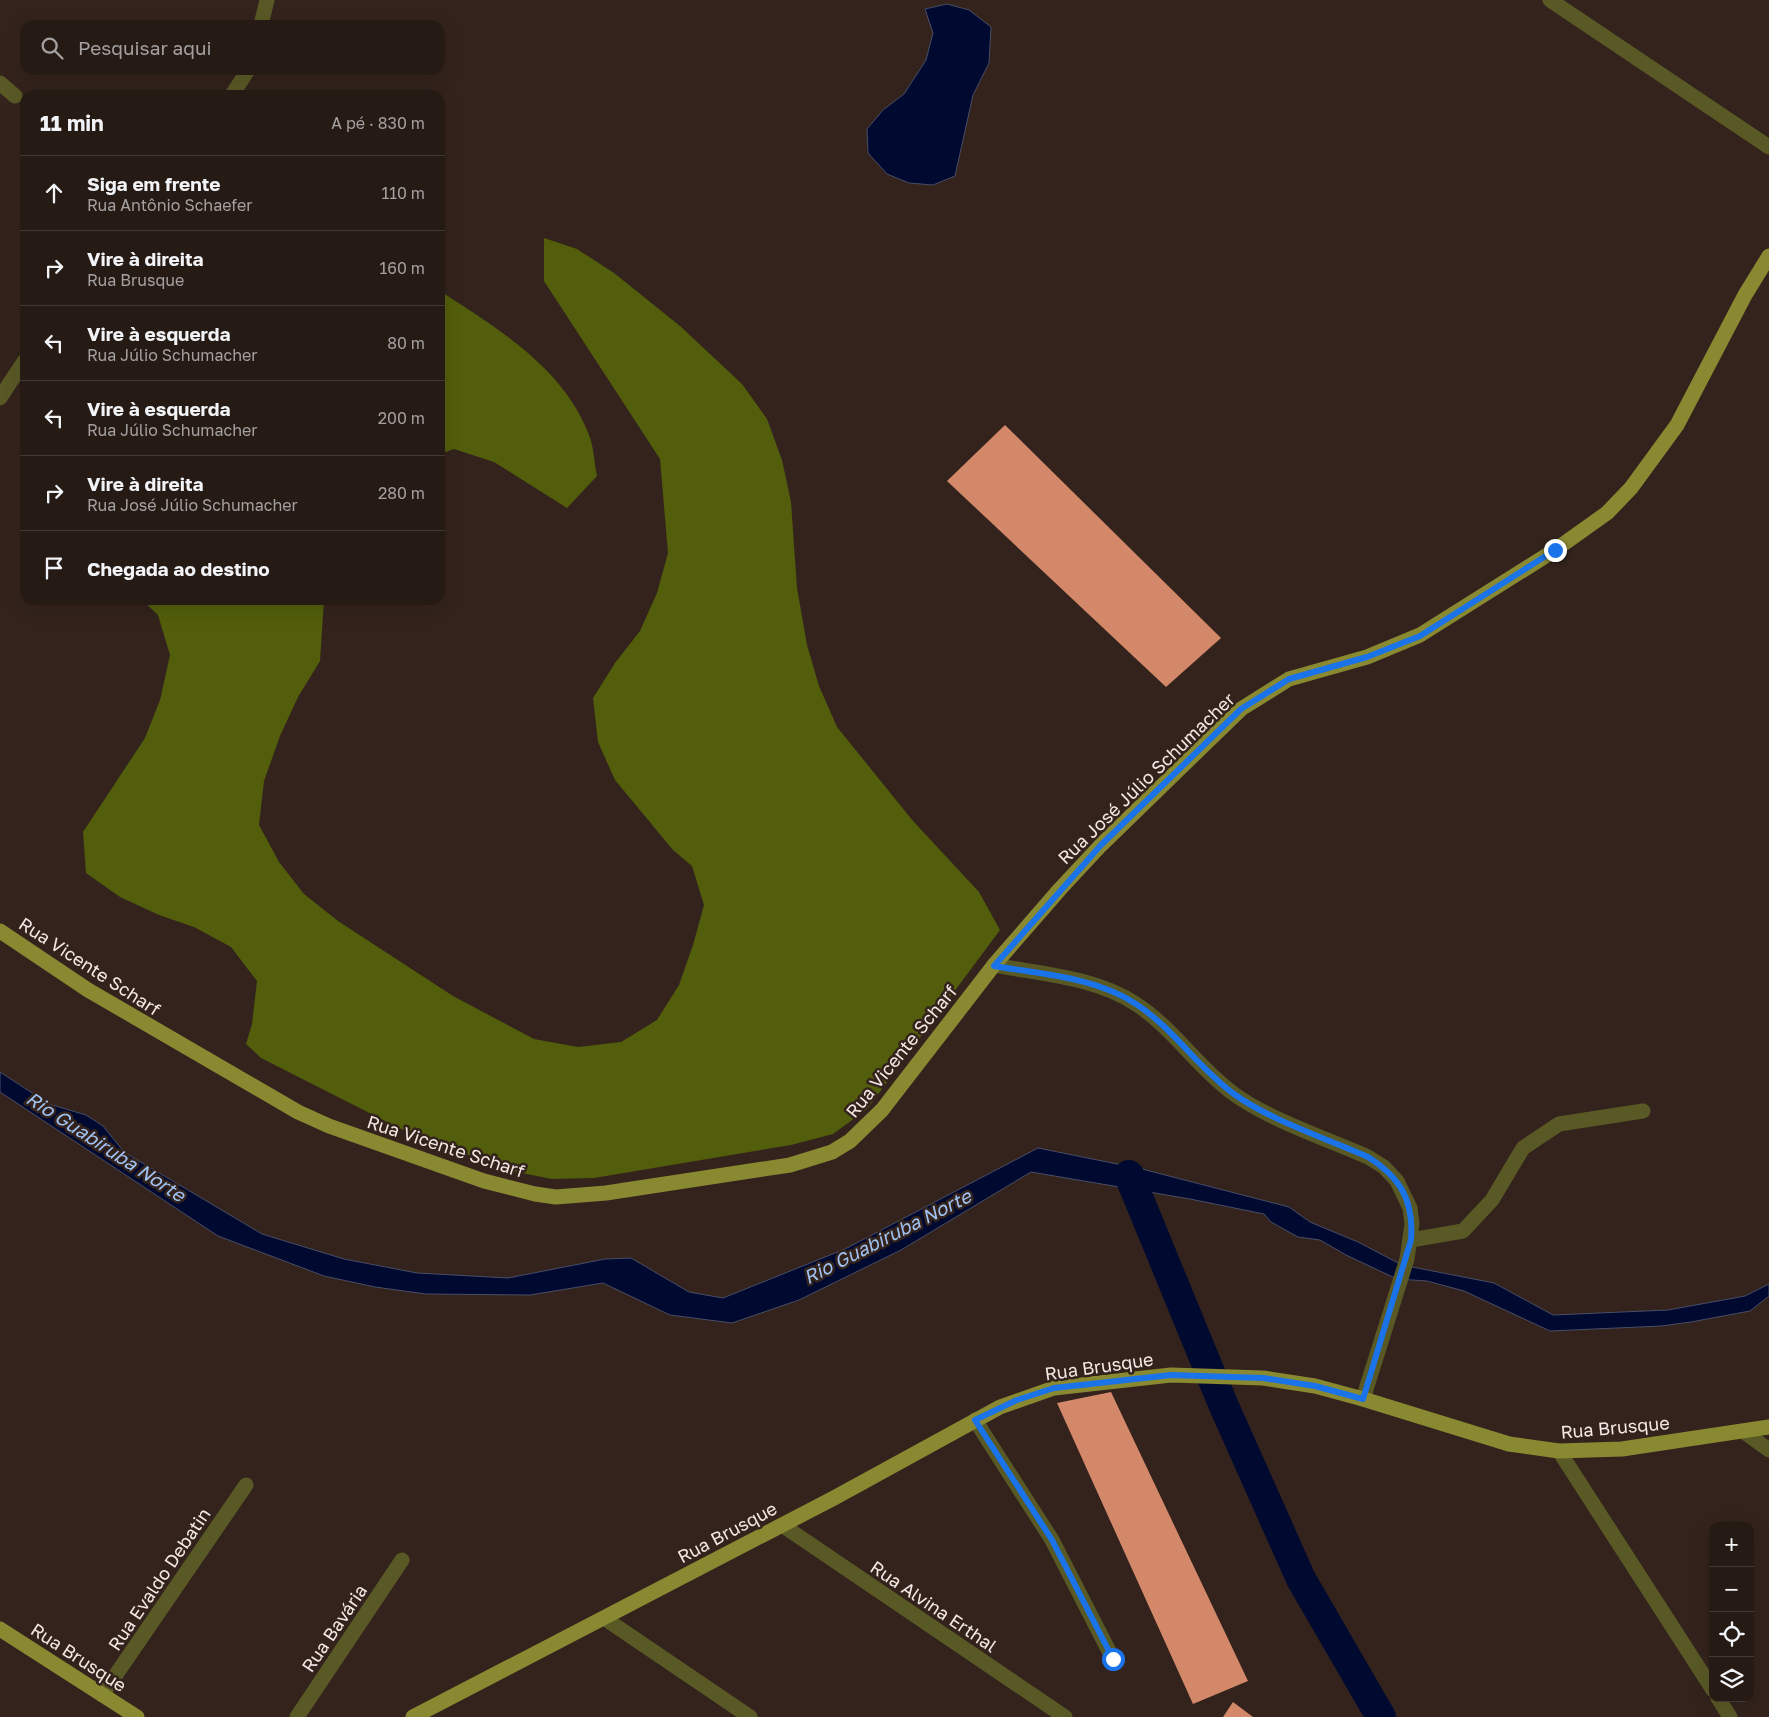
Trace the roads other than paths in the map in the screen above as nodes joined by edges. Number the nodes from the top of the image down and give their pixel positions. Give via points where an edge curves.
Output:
1 (267, 0) edge
2 (1550, 0) edge
3 (262, 20) edge
4 (245, 75) edge
5 (0, 84) edge
6 (235, 90) edge
7 (16, 96) dead end
8 (1769, 147) edge
9 (1769, 256) edge
10 (20, 368) edge
11 (0, 398) edge
12 (0, 931) edge
13 (994, 966) junction
14 (1643, 1111) dead end
15 (1411, 1240) junction
16 (1363, 1399) junction
17 (975, 1420) junction
18 (1769, 1427) edge
19 (1744, 1432) junction
20 (1769, 1450) edge
21 (1559, 1452) junction
22 (246, 1485) dead end
23 (782, 1525) junction
24 (402, 1560) dead end
25 (604, 1618) junction
26 (0, 1628) edge
27 (1113, 1659) dead end
28 (1709, 1684) edge
29 (102, 1695) junction
30 (1721, 1702) edge
31 (137, 1717) edge
32 (297, 1717) edge
33 (413, 1717) edge
34 (750, 1717) edge
35 (1065, 1717) edge
36 (1730, 1717) edge

1 - 3 street
2 - 8 street
4 - 6 street
5 - 7 street
9 - 13 main road, Rua José Júlio Schumacher via 1677,425 1637,481 1607,513 1420,636 1376,654 1289,679 1241,709 1101,845
10 - 11 street
12 - 13 main road, Rua Vicente Scharf via 88,990 298,1112 484,1181 556,1197 606,1193 790,1165 832,1152 850,1141 882,1110
13 - 15 street via 1078,981 1109,990 1136,1004 1234,1094 1256,1108 1384,1167 1397,1181 1410,1208
14 - 15 street via 1559,1124 1523,1148 1492,1200 1463,1231
15 - 16 street
16 - 17 main road, Rua Brusque via 1289,1381 1171,1375 1054,1388 1017,1400
16 - 21 main road, Rua Brusque via 1509,1444
17 - 23 main road, Rua Brusque
17 - 27 street via 1052,1540
18 - 19 main road, Rua Brusque
19 - 20 street
19 - 21 main road, Rua Brusque via 1622,1449
21 - 28 street
22 - 29 street, Rua Evaldo Debatin
23 - 25 main road, Rua Brusque
23 - 35 street, Rua Alvina Erthal
24 - 32 street, Rua Bavária
25 - 33 main road, Rua Brusque
25 - 34 street
26 - 29 main road, Rua Brusque
29 - 31 main road, Rua Brusque
30 - 36 street

